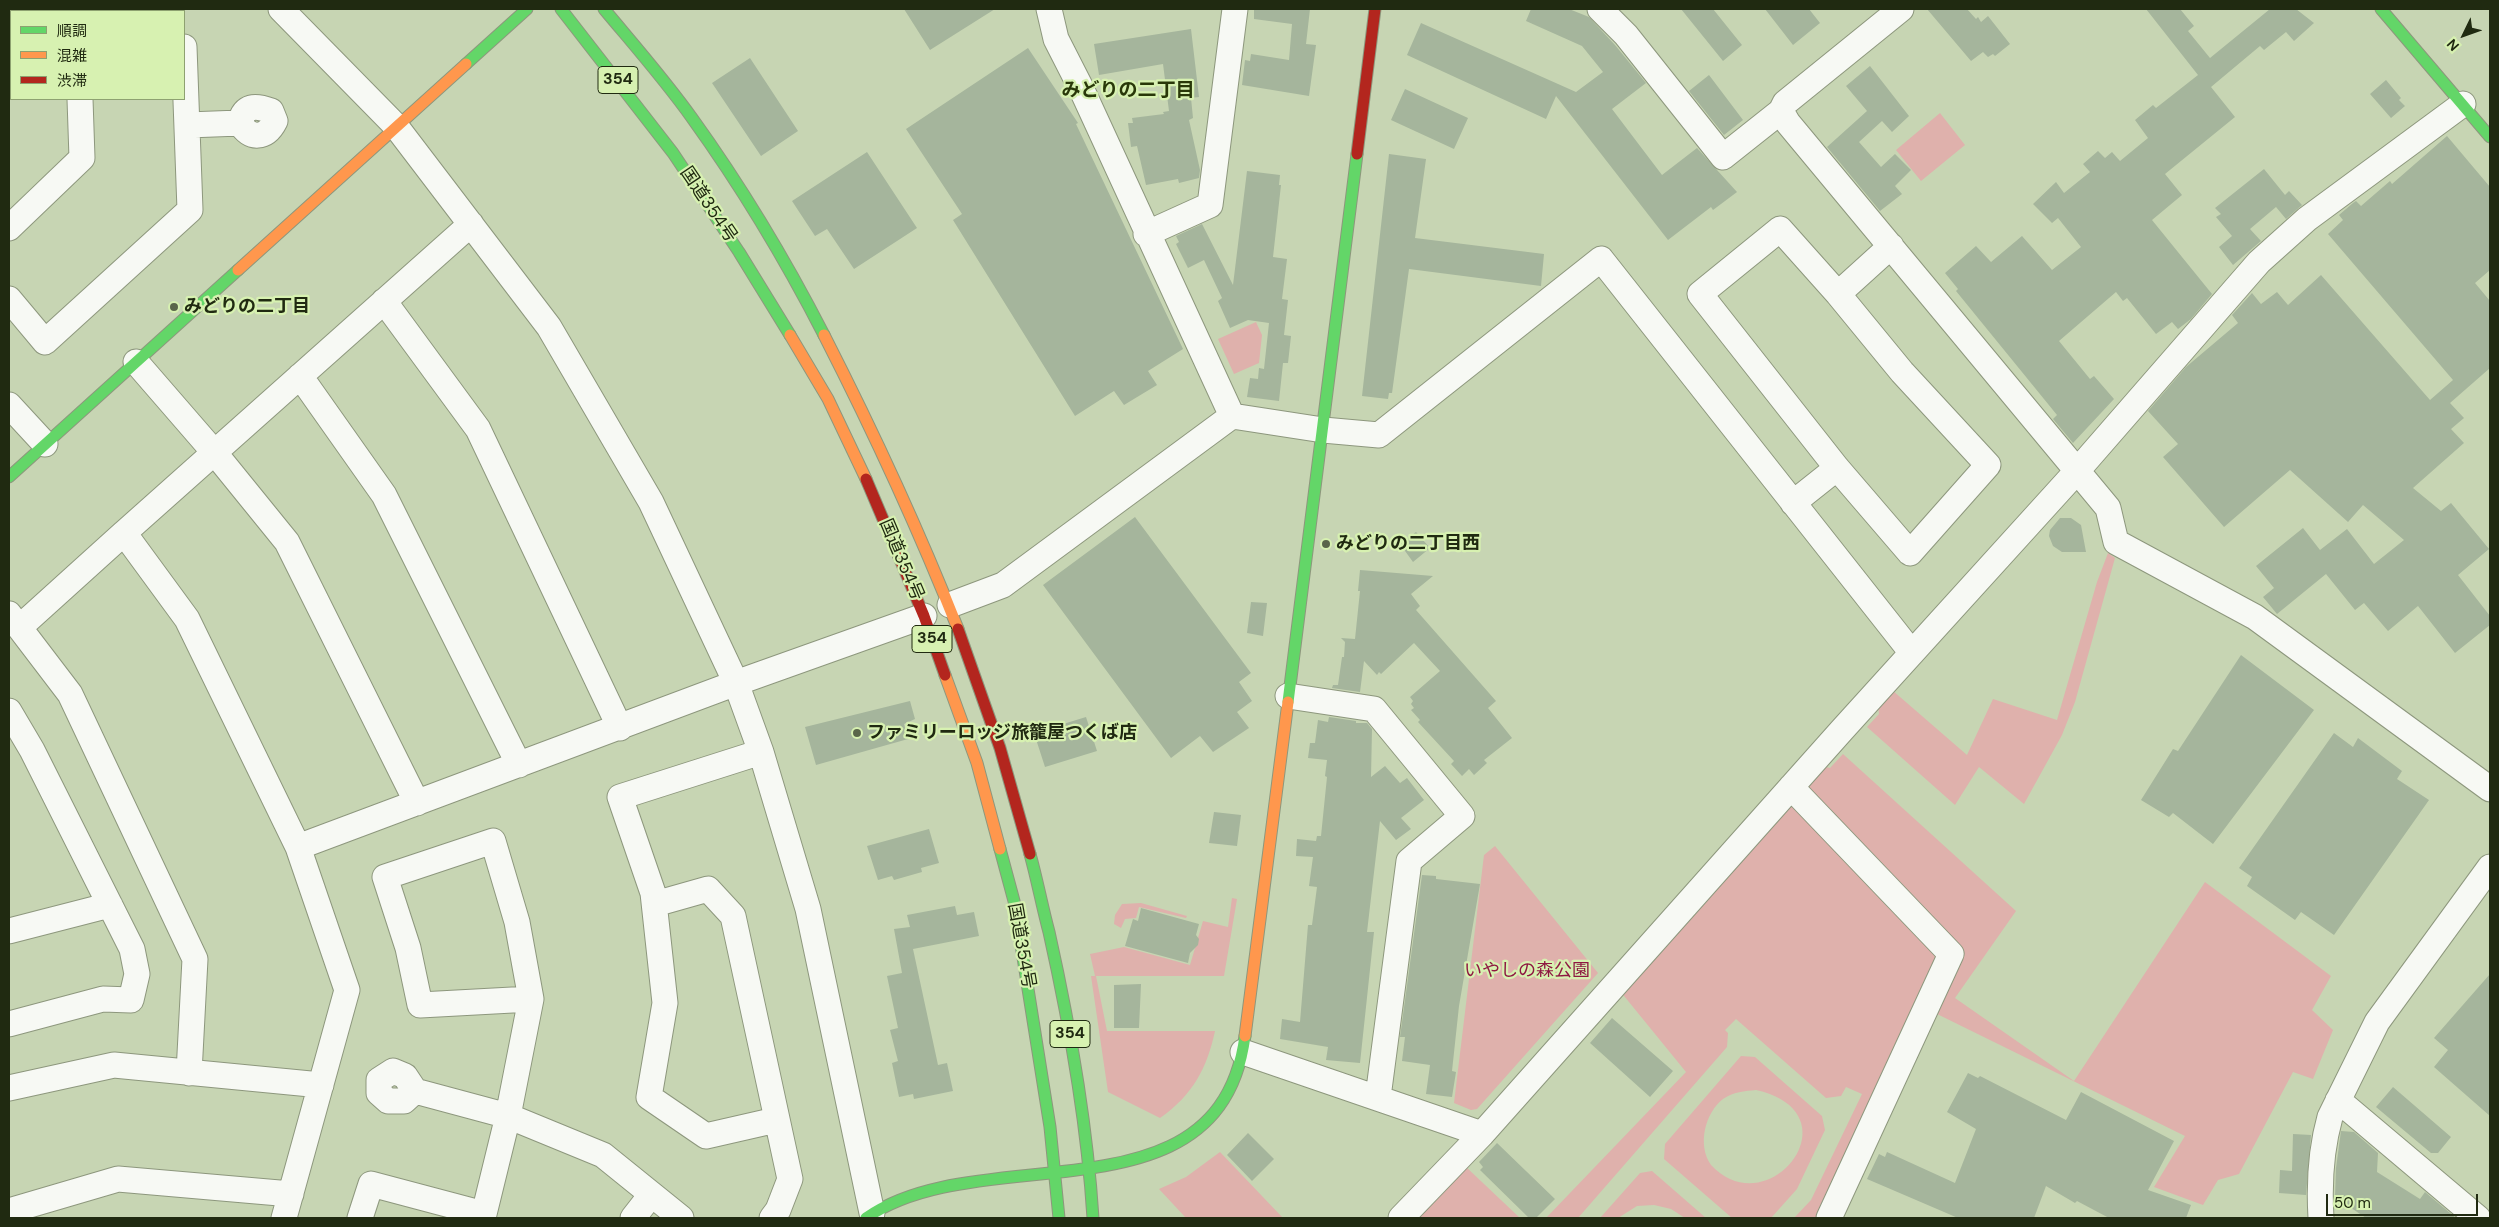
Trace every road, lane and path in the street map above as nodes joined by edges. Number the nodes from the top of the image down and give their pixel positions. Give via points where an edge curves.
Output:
1 (281, 9) edge
2 (526, 9) edge
3 (561, 9) edge
4 (604, 9) edge
5 (1049, 9) edge
6 (1235, 9) edge
7 (1375, 9) edge
8 (1600, 9) edge
9 (1901, 9) edge
10 (2381, 9) edge
11 (185, 67) edge
12 (80, 100) edge
13 (2463, 104) junction
14 (1781, 111) junction
15 (2490, 118) edge
16 (240, 123) dead end
17 (188, 125) junction
18 (396, 125) junction
19 (2481, 126) junction
20 (2490, 137) edge
21 (471, 224) junction
22 (9, 228) edge
23 (1146, 234) junction
24 (1891, 246) junction
25 (1838, 294) junction
26 (9, 299) edge
27 (384, 301) junction
28 (136, 362) junction
29 (300, 376) junction
30 (9, 405) edge
31 (1232, 416) junction
32 (1323, 430) junction
33 (45, 444) junction
34 (214, 452) junction
35 (1837, 468) junction
36 (2077, 472) junction
37 (9, 477) edge
38 (1793, 503) junction
39 (124, 534) junction
40 (950, 606) junction
41 (924, 616) junction
42 (14, 621) edge
43 (1912, 653) junction
44 (736, 683) junction
45 (1288, 696) junction
46 (9, 711) edge
47 (620, 728) junction
48 (761, 752) junction
49 (519, 765) junction
50 (1791, 787) junction
51 (2490, 789) edge
52 (417, 803) junction
53 (298, 847) junction
54 (2490, 867) edge
55 (654, 904) junction
56 (110, 905) junction
57 (9, 931) edge
58 (531, 999) junction
59 (9, 1024) edge
60 (1243, 1052) junction
61 (190, 1073) junction
62 (321, 1085) junction
63 (9, 1088) edge
64 (415, 1091) dead end
65 (1378, 1097) junction
66 (2338, 1100) junction
67 (508, 1116) junction
68 (776, 1120) junction
69 (1482, 1134) junction
70 (1089, 1171) junction
71 (1055, 1176) junction
72 (291, 1194) junction
73 (651, 1195) junction
74 (9, 1211) edge
75 (483, 1216) edge
76 (869, 1216) edge
77 (284, 1218) edge
78 (360, 1218) edge
79 (633, 1218) edge
80 (681, 1218) edge
81 (772, 1218) edge
82 (1059, 1218) edge
83 (1093, 1218) edge
84 (1400, 1218) edge
85 (1829, 1218) edge
86 (2321, 1218) edge
87 (2478, 1218) edge

1 - 18 street
2 - 18 main road
3 - 41 main road, 国道354号 / 354 via 673,153 796,344 855,454
4 - 40 main road, 国道354号 / 354 via 701,132 814,316 881,446
5 - 23 street via 1056,40
6 - 23 street via 1210,206
7 - 32 main road
8 - 14 street via 1626,35 1723,157
9 - 14 street via 1785,103
10 - 13 main road
11 - 17 street
12 - 22 street via 82,158
13 - 19 main road
13 - 36 street via 2307,219 2259,262
14 - 24 street
15 - 19 main road
16 - 17 street
17 - 26 street via 190,210 46,342
18 - 21 street
18 - 28 main road
19 - 20 main road
21 - 27 street
21 - 44 street via 549,327 651,502
23 - 31 street
24 - 25 street
24 - 36 street
25 - 35 street via 1780,229 1700,294
25 - 35 street via 1902,372 1988,465 1910,553
27 - 29 street
27 - 47 street via 478,429
28 - 33 main road
28 - 34 street
29 - 34 street
29 - 49 street via 384,495
30 - 33 street
31 - 32 street
31 - 40 street via 1003,585
32 - 38 street via 1379,435 1601,258
32 - 45 main road
33 - 37 main road
34 - 39 street
34 - 52 street via 287,542
35 - 38 street
36 - 43 street
36 - 51 street via 2108,508 2116,542 2255,617
38 - 43 street
39 - 42 street
39 - 53 street via 187,619
40 - 70 main road, 国道354号 / 354 via 1001,750 1043,899 1082,1105
41 - 44 street
41 - 71 main road, 国道354号 / 354 via 976,763 1014,901
42 - 61 street via 70,694 195,959
43 - 50 street
44 - 47 street
44 - 48 street
45 - 60 main road
45 - 65 street via 1374,709 1462,816 1409,861
46 - 56 street
47 - 49 street
48 - 55 street via 620,797
48 - 76 street via 808,909
49 - 52 street
50 - 69 street
50 - 85 street via 1951,954
52 - 53 street
53 - 62 street via 347,990
54 - 66 street via 2377,1022
55 - 68 street via 708,889 733,916
55 - 68 street via 665,1003 649,1097 706,1136
56 - 57 street
56 - 59 street via 132,949 137,974 131,1000 103,999
58 - 58 street via 517,922 493,841 385,877 408,948 420,1005
58 - 67 street
60 - 65 street
60 - 70 main road via 1239,1071 1222,1104 1193,1137 1159,1156
61 - 62 street
61 - 63 street via 114,1065
62 - 72 street
64 - 67 street
65 - 69 street
66 - 86 street via 2326,1132 2319,1190
66 - 87 street
67 - 73 street via 603,1155
67 - 75 street
68 - 81 street via 790,1179
69 - 84 street
70 - 71 main road
70 - 83 main road, 国道354号 / 354
71 - 76 main road via 943,1187 914,1194
71 - 82 main road, 国道354号 / 354
72 - 74 street via 118,1179
72 - 77 street
73 - 79 street
73 - 80 street
75 - 78 street via 371,1184

